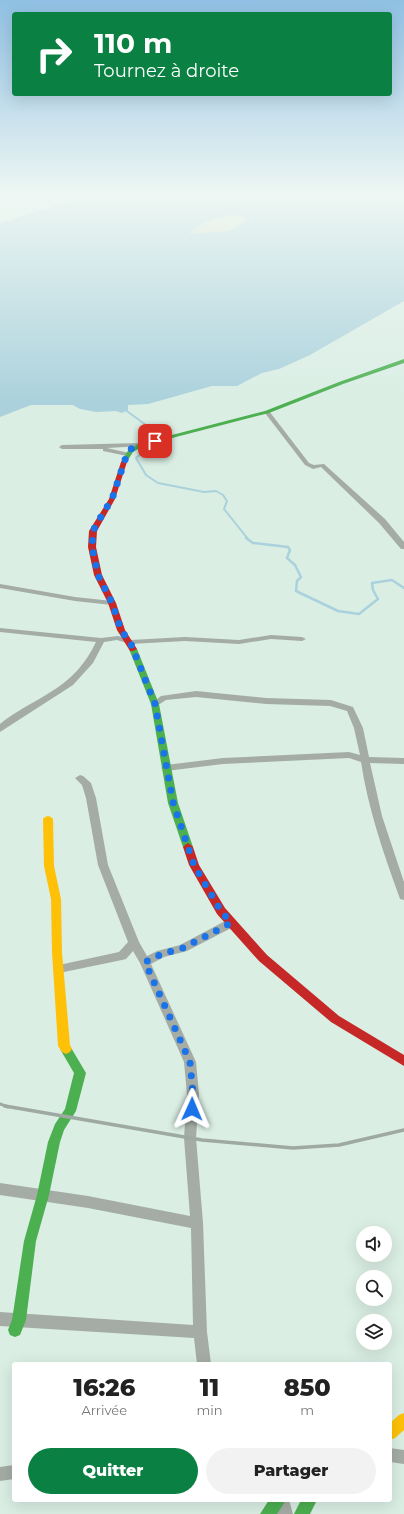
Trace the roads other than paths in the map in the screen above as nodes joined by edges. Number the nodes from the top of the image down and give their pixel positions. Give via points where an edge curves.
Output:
1 (404, 361) edge
2 (267, 412) junction
3 (140, 445) junction
4 (62, 446) dead end
5 (98, 447) junction
6 (127, 454) junction
7 (404, 547) edge
8 (0, 586) edge
9 (112, 603) junction
10 (0, 630) edge
11 (302, 638) dead end
12 (101, 640) junction
13 (130, 642) junction
14 (155, 704) junction
15 (0, 729) edge
16 (364, 760) junction
17 (404, 761) edge
18 (166, 768) junction
19 (80, 778) dead end
20 (48, 819) dead end
21 (404, 896) edge
22 (231, 923) junction
23 (134, 943) junction
24 (145, 962) junction
25 (59, 969) junction
26 (404, 1061) edge
27 (0, 1189) edge
28 (43, 1195) junction
29 (197, 1224) junction
30 (0, 1318) edge
31 (17, 1325) junction
32 (200, 1332) junction
33 (204, 1362) edge
34 (404, 1420) edge
35 (392, 1431) edge
36 (392, 1455) edge
37 (404, 1457) edge
38 (12, 1472) edge
39 (0, 1474) edge
40 (278, 1502) edge
41 (281, 1502) edge
42 (307, 1502) edge
43 (268, 1514) edge
44 (285, 1514) edge
45 (302, 1514) edge

1 - 2 street
2 - 3 street
2 - 7 street via 307,464 313,467 322,465 382,521
3 - 5 street
3 - 6 street via 132,448
4 - 5 street
5 - 6 street
6 - 9 street via 112,499 97,523 92,539 98,575
8 - 9 street
9 - 13 street via 121,630
10 - 12 street
11 - 13 street via 271,637 239,642 185,639
12 - 13 street via 118,638
12 - 15 street via 89,664 78,676 34,707 15,716
13 - 14 street
14 - 16 street via 164,698 196,694 266,701 331,703 350,709 358,728
14 - 18 street
16 - 17 street
16 - 18 street via 349,755 223,761
16 - 21 street via 389,855
18 - 22 street via 173,802 194,865
19 - 23 street via 86,783 91,798 103,865
20 - 25 street via 48,866 56,899
22 - 24 street via 183,948
22 - 26 street via 263,958 335,1019
23 - 24 street
23 - 25 street via 122,956
24 - 29 street via 190,1062 193,1094 190,1138
25 - 28 street via 64,1046 80,1073 70,1110 54,1142
27 - 28 street
28 - 29 street
28 - 31 street via 29,1248
29 - 32 street
30 - 31 street
31 - 32 street
32 - 33 street
34 - 35 street
36 - 37 street
38 - 39 street
40 - 43 street
41 - 44 street
42 - 45 street

